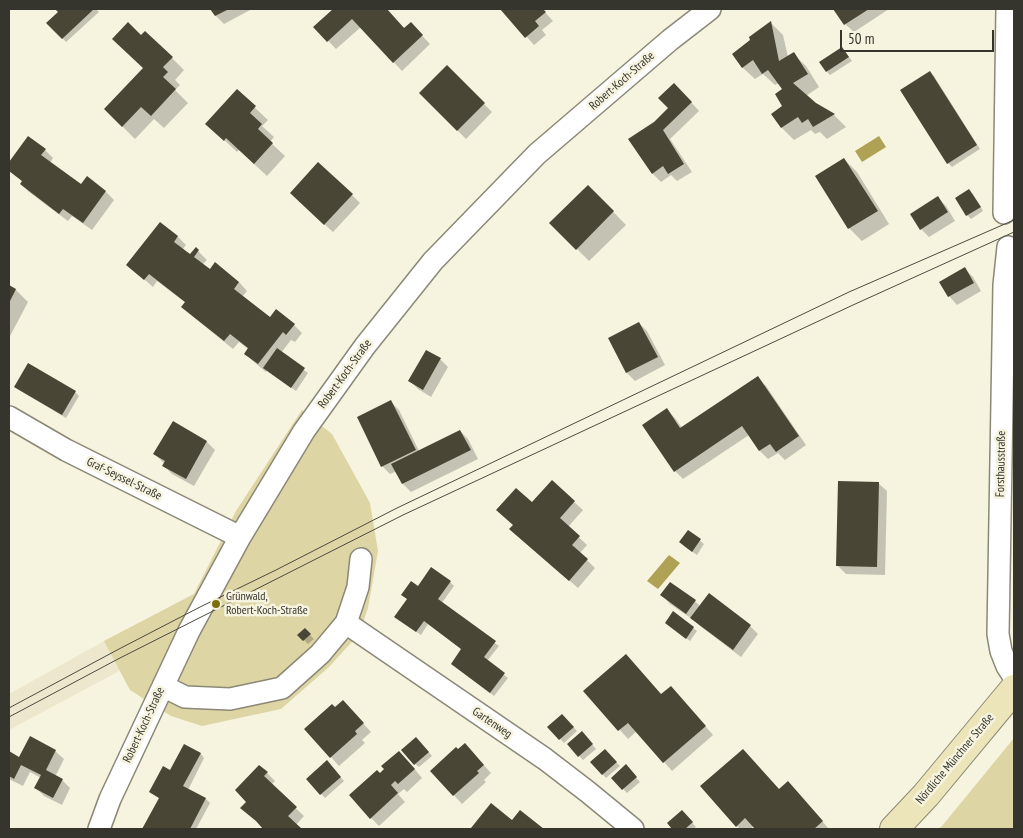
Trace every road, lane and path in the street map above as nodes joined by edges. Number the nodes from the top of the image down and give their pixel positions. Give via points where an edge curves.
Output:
1 (710, 9) edge
2 (1007, 9) edge
3 (1004, 213) dead end
4 (1008, 247) dead end
5 (9, 417) edge
6 (240, 536) junction
7 (361, 559) dead end
8 (346, 624) junction
9 (1014, 677) edge
10 (163, 686) junction
11 (1014, 689) edge
12 (99, 829) edge
13 (634, 829) edge
14 (894, 829) edge

1 - 6 street, Robert-Koch-Straße via 537,154 433,261 365,346 310,424
2 - 3 street
4 - 9 street, Forsthausstraße via 1004,285 998,634 1001,652
5 - 6 street, Graf-Seyssel-Straße via 66,450
6 - 10 street, Robert-Koch-Straße
7 - 8 street via 358,587
8 - 10 street via 320,654 282,688 230,699 185,697
8 - 13 street, Gartenweg via 545,760
10 - 12 street, Robert-Koch-Straße
11 - 14 main road, Nördliche Münchner Straße

